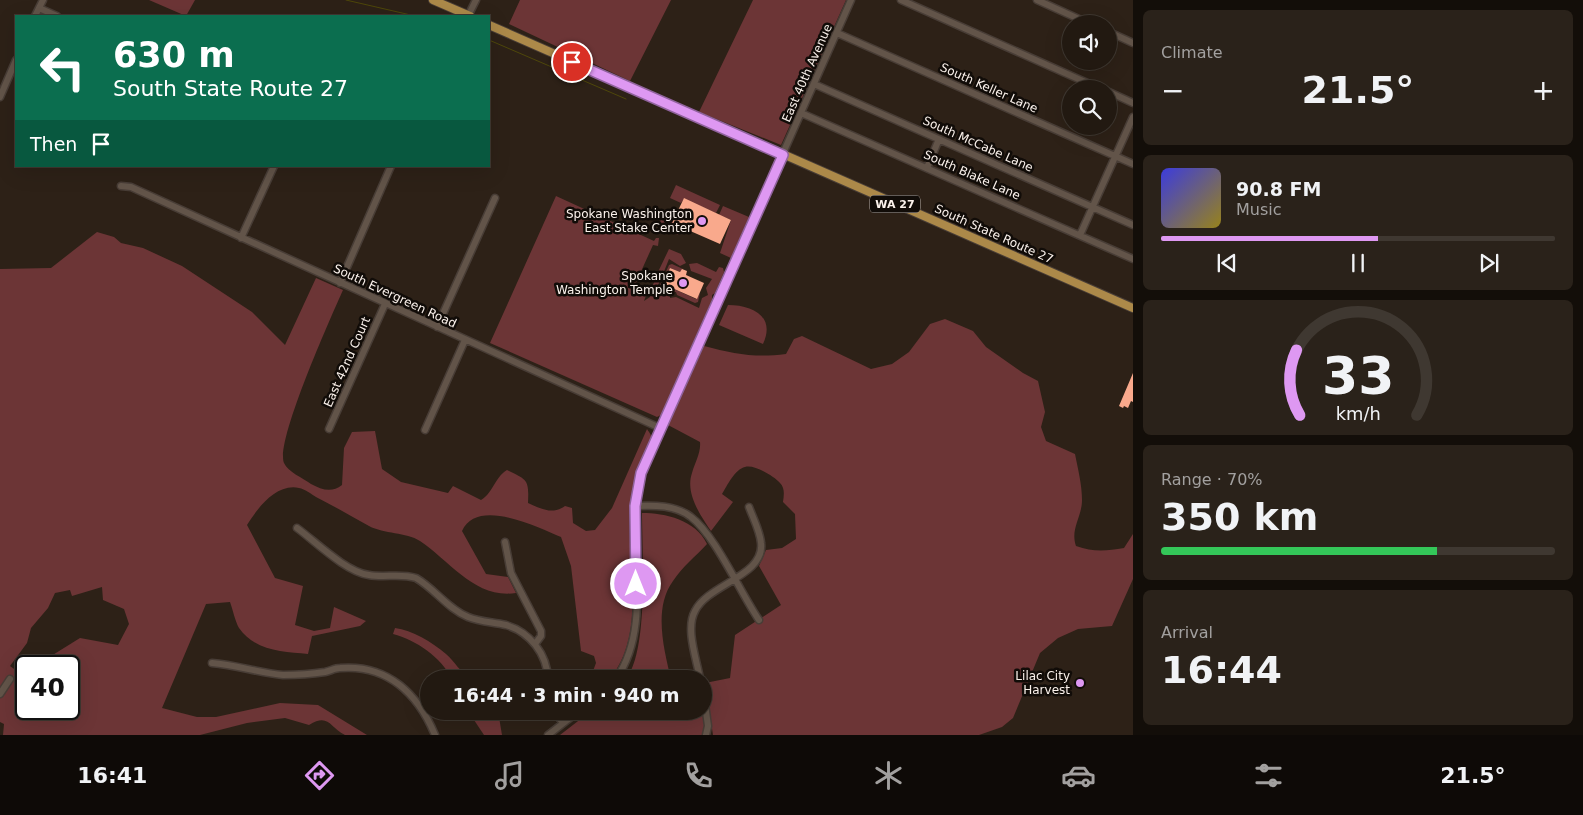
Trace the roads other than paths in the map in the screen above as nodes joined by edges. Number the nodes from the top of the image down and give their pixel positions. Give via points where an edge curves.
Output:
1 (43, 0) edge
2 (433, 0) edge
3 (476, 0) edge
4 (851, 0) edge
5 (901, 0) edge
6 (1037, 0) edge
7 (39, 8) junction
8 (36, 15) edge
9 (55, 15) edge
10 (467, 15) edge
11 (469, 15) edge
12 (1070, 15) edge
13 (490, 25) edge
14 (837, 33) junction
15 (1117, 35) edge
16 (1133, 42) edge
17 (15, 62) edge
18 (1081, 80) edge
19 (814, 84) junction
20 (1117, 96) edge
21 (0, 97) edge
22 (1133, 103) edge
23 (801, 113) junction
24 (1133, 117) edge
25 (939, 139) junction
26 (783, 155) junction
27 (1116, 156) junction
28 (1133, 164) edge
29 (274, 167) edge
30 (391, 167) edge
31 (927, 168) junction
32 (121, 186) dead end
33 (496, 198) dead end
34 (1092, 207) junction
35 (1133, 224) edge
36 (1080, 236) junction
37 (241, 238) junction
38 (1133, 259) edge
39 (340, 283) junction
40 (385, 304) junction
41 (1133, 308) edge
42 (437, 327) junction
43 (465, 340) junction
44 (660, 428) junction
45 (329, 429) dead end
46 (425, 430) dead end
47 (635, 506) junction
48 (749, 506) dead end
49 (297, 528) dead end
50 (506, 542) dead end
51 (734, 579) junction
52 (759, 620) dead end
53 (536, 644) junction
54 (212, 663) dead end
55 (546, 670) edge
56 (622, 670) edge
57 (699, 670) edge
58 (10, 679) dead end
59 (0, 694) edge
60 (561, 720) edge
61 (567, 720) edge
62 (707, 720) edge
63 (563, 723) junction
64 (436, 735) edge
65 (548, 735) edge
66 (706, 735) edge

1 - 7 street
2 - 10 main road
3 - 11 street
4 - 14 street, East 40th Avenue
5 - 18 street
6 - 12 street
7 - 8 street
7 - 9 street
13 - 26 main road, South State Route 27 / WA 27
14 - 19 street, East 40th Avenue
14 - 27 street, South Keller Lane
15 - 16 street
17 - 21 street
19 - 23 street, East 40th Avenue
19 - 25 street, South McCabe Lane
20 - 22 street
23 - 26 street, East 40th Avenue
23 - 31 street, South Blake Lane
24 - 27 street
25 - 31 street
25 - 34 street, South McCabe Lane
26 - 41 main road, South State Route 27 / WA 27
26 - 44 street, East 40th Avenue
27 - 28 street, South Keller Lane
27 - 34 street
29 - 37 street
30 - 39 street
31 - 36 street, South Blake Lane
32 - 37 street, South Evergreen Road via 131,187
33 - 42 street
34 - 35 street, South McCabe Lane
34 - 36 street
36 - 38 street, South Blake Lane
37 - 39 street, South Evergreen Road
39 - 40 street, South Evergreen Road
40 - 42 street, South Evergreen Road
40 - 45 street, East 42nd Court
42 - 43 street, South Evergreen Road
43 - 44 street, South Evergreen Road
43 - 46 street
44 - 47 street, East 40th Avenue via 641,473
47 - 51 street via 672,508 690,516 705,530
47 - 56 street, East 40th Avenue via 636,623
48 - 51 street via 762,542 761,556 754,566
49 - 53 street via 362,574 406,575 422,582 468,617 514,628
50 - 53 street via 511,573 541,631
51 - 52 street
51 - 57 street via 704,598 694,612 692,629
53 - 55 street
54 - 64 street via 282,674 327,672 339,668 372,671 389,678 417,700
58 - 59 street
60 - 63 street
61 - 63 street
62 - 66 street
63 - 65 street

